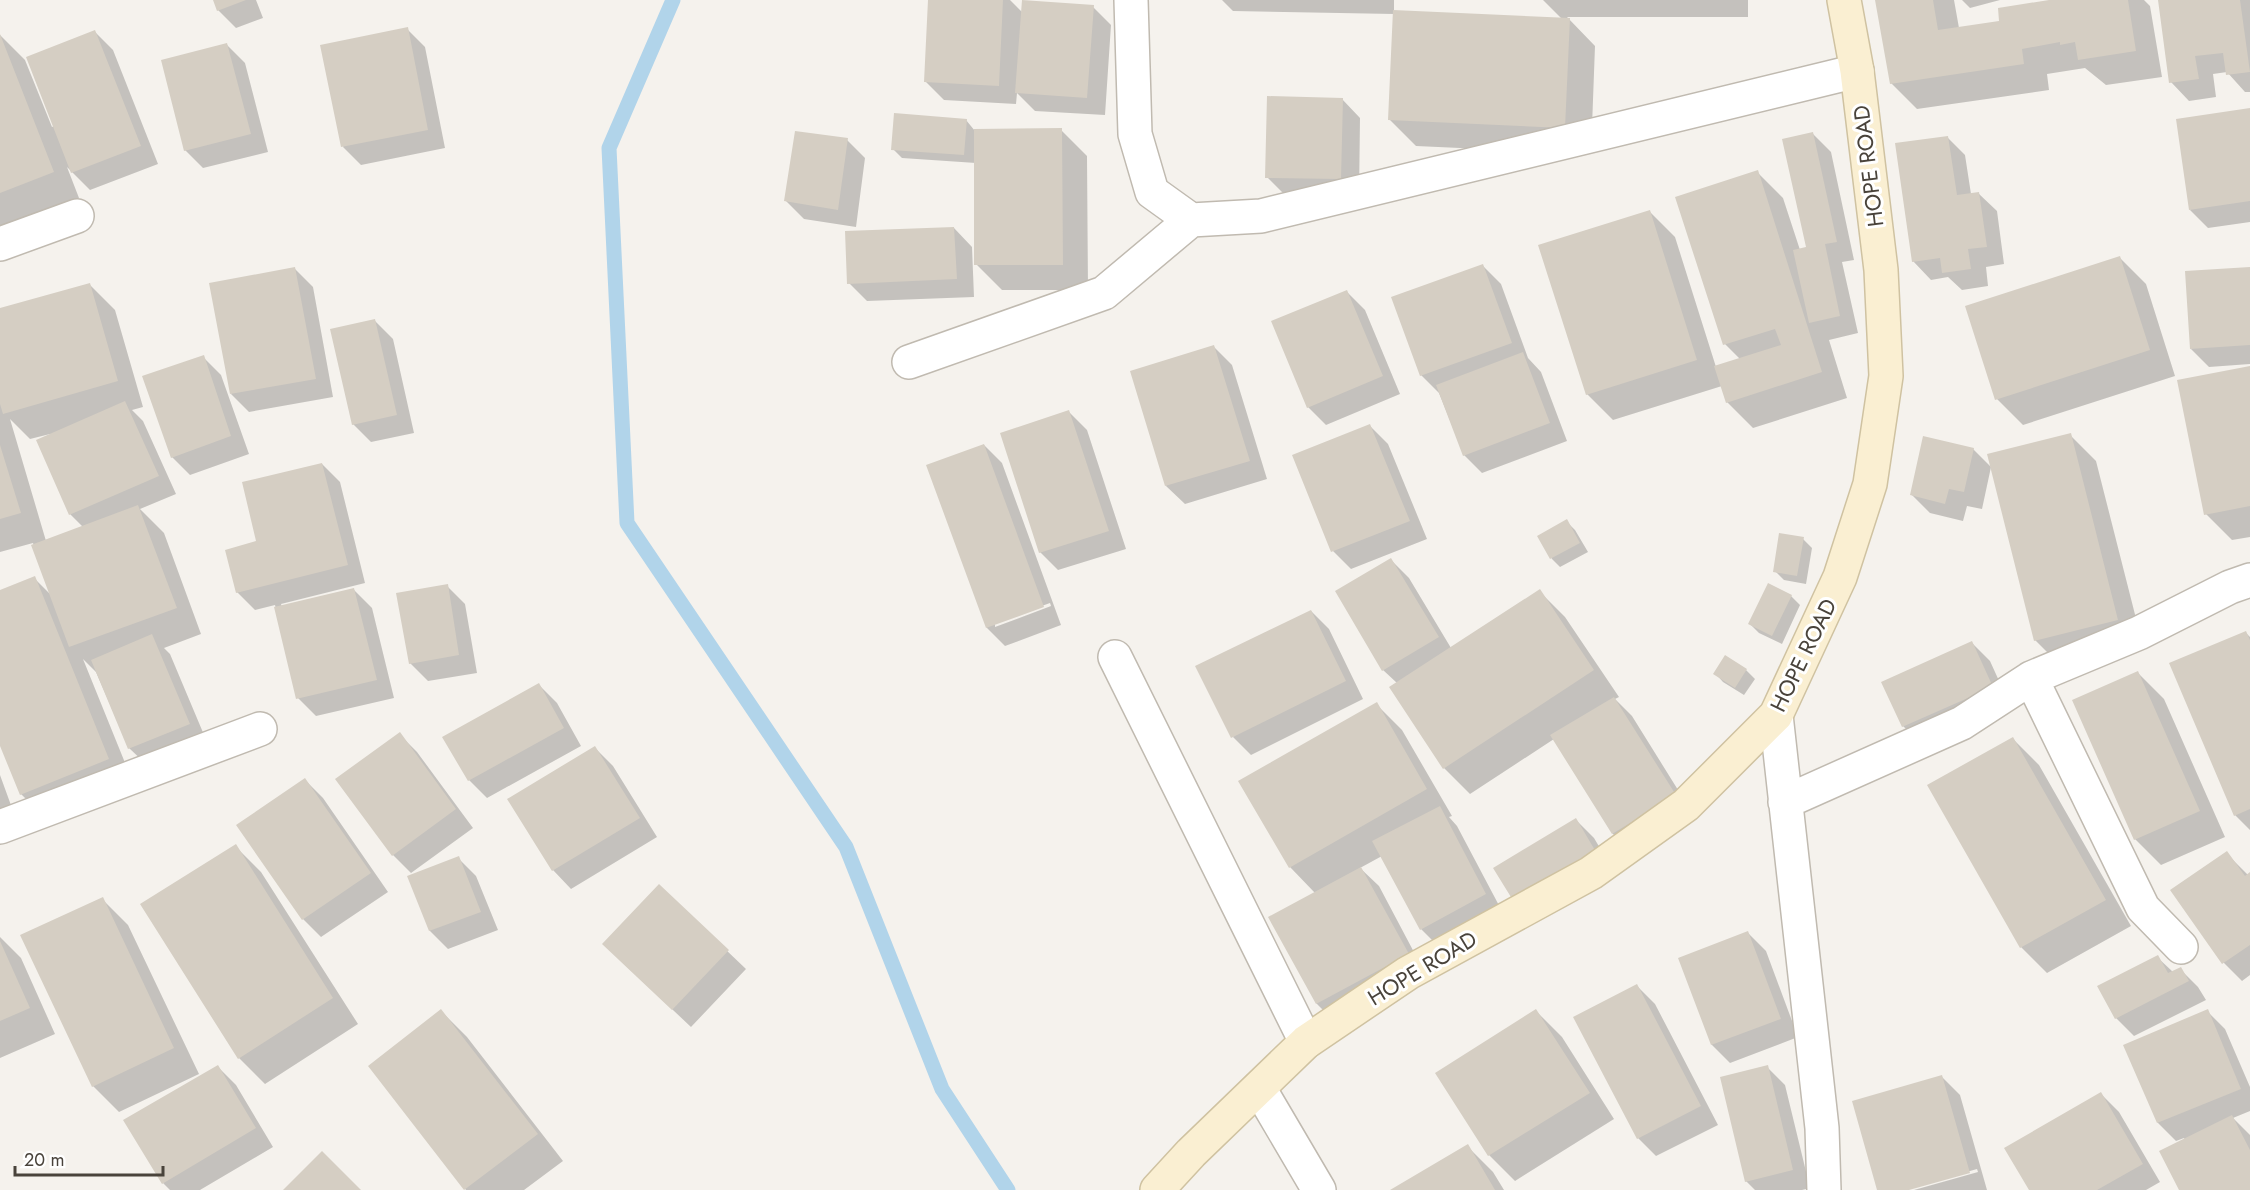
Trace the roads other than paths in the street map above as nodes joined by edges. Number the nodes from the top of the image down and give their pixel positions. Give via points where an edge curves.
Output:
1 (1131, 0) edge
2 (1844, 0) edge
3 (1857, 71) junction
4 (77, 216) dead end
5 (1191, 219) junction
6 (0, 244) edge
7 (909, 362) dead end
8 (2250, 580) edge
9 (1115, 657) dead end
10 (2031, 678) junction
11 (1776, 716) junction
12 (260, 729) dead end
13 (1785, 802) junction
14 (0, 827) edge
15 (2181, 947) dead end
16 (1306, 1042) junction
17 (1258, 1088) junction
18 (1157, 1190) edge
19 (1319, 1190) edge
20 (1824, 1190) edge

1 - 5 street via 1135,134 1152,192
2 - 3 street, HOPE ROAD
3 - 5 street via 1261,216
3 - 11 street, HOPE ROAD via 1881,270 1886,376 1870,484 1843,567
4 - 6 street
5 - 7 street via 1104,293
8 - 10 street via 2230,586 2139,633
9 - 16 street
10 - 13 street via 1962,723
10 - 15 street via 2143,908
11 - 13 street
11 - 16 street, HOPE ROAD via 1686,805 1591,873 1408,973
12 - 14 street
13 - 20 street via 1822,1128
16 - 17 street, HOPE ROAD
17 - 18 street, HOPE ROAD
17 - 19 street

